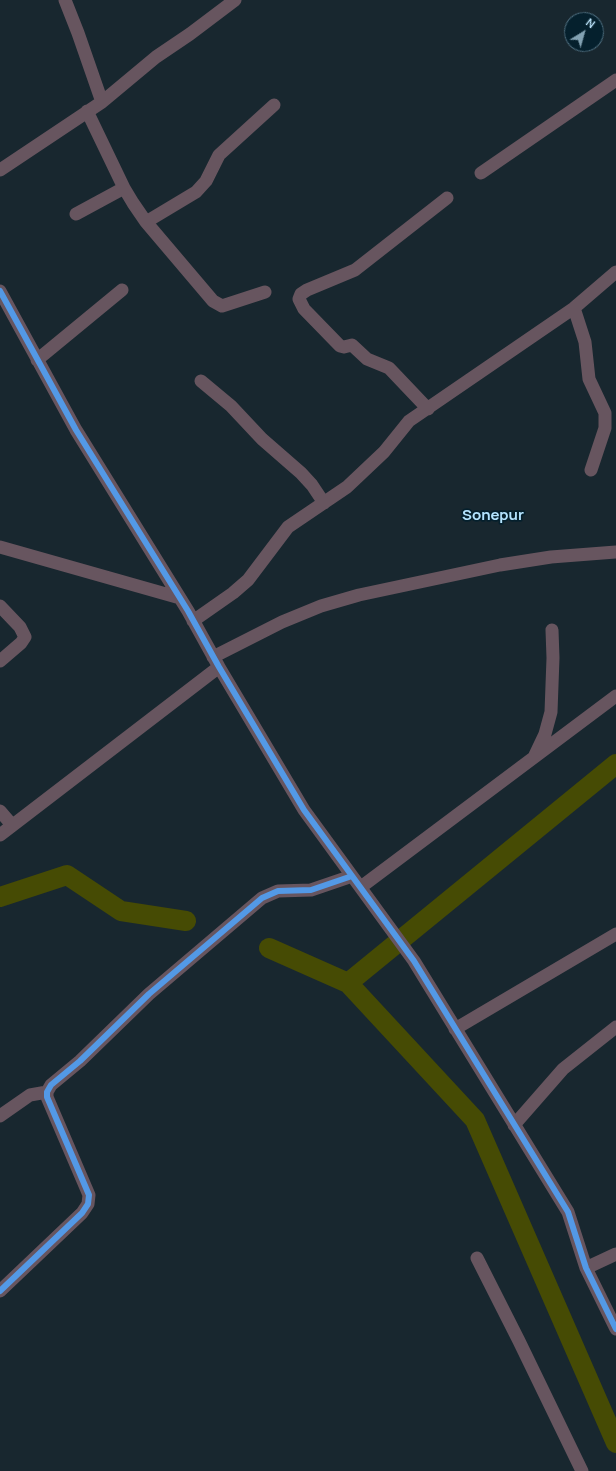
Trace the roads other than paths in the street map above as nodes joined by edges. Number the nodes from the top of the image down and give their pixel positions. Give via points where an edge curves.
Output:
1 (65, 0) edge
2 (231, 1) edge
3 (616, 80) edge
4 (102, 102) junction
5 (274, 105) dead end
6 (87, 111) junction
7 (0, 170) edge
8 (481, 173) dead end
9 (124, 188) junction
10 (447, 198) dead end
11 (76, 214) dead end
12 (146, 222) junction
13 (616, 272) edge
14 (0, 290) edge
15 (122, 290) dead end
16 (265, 292) dead end
17 (574, 308) junction
18 (37, 360) junction
19 (201, 381) dead end
20 (428, 409) junction
21 (591, 470) dead end
22 (324, 503) junction
23 (0, 547) edge
24 (616, 552) edge
25 (180, 598) junction
26 (0, 606) edge
27 (193, 621) junction
28 (552, 630) dead end
29 (0, 661) edge
30 (216, 662) junction
31 (616, 696) edge
32 (534, 757) junction
33 (0, 811) edge
34 (12, 825) junction
35 (0, 835) edge
36 (352, 876) junction
37 (361, 887) junction
38 (616, 934) edge
39 (616, 1027) edge
40 (455, 1029) junction
41 (47, 1092) junction
42 (0, 1116) edge
43 (514, 1125) junction
44 (616, 1254) edge
45 (477, 1258) dead end
46 (586, 1268) junction
47 (0, 1291) edge
48 (616, 1329) edge
49 (582, 1471) edge

1 - 4 street
2 - 4 street via 156,57
3 - 8 street
4 - 6 street
5 - 12 street via 219,155 206,181 196,192
6 - 7 street
6 - 9 street
9 - 11 street
9 - 12 street
10 - 20 street via 355,270 307,290 299,299 304,309 340,346 352,345 367,359 389,368
12 - 16 street via 216,304 226,305
13 - 17 street
14 - 18 street
15 - 18 street
17 - 20 street
17 - 21 street via 585,342 589,379 605,413 605,428
18 - 25 street via 76,430
19 - 22 street via 301,473
20 - 22 street via 408,421 366,470
22 - 27 street via 288,527 248,580
23 - 25 street
24 - 30 street via 551,557 500,565 359,595 321,606 282,622
25 - 27 street
26 - 29 street via 20,627 25,637
27 - 30 street
28 - 32 street via 551,712 545,734
30 - 34 street
30 - 36 street via 304,810
31 - 32 street
32 - 37 street
33 - 34 street
34 - 35 street
36 - 37 street
36 - 41 street via 311,890 278,891 262,898 149,994 80,1061 51,1085
37 - 40 street via 414,961
38 - 40 street
39 - 43 street via 563,1069
40 - 43 street
41 - 42 street via 30,1095
41 - 47 street via 89,1195 88,1204 82,1213
43 - 46 street via 568,1212
44 - 46 street
45 - 49 street
46 - 48 street

